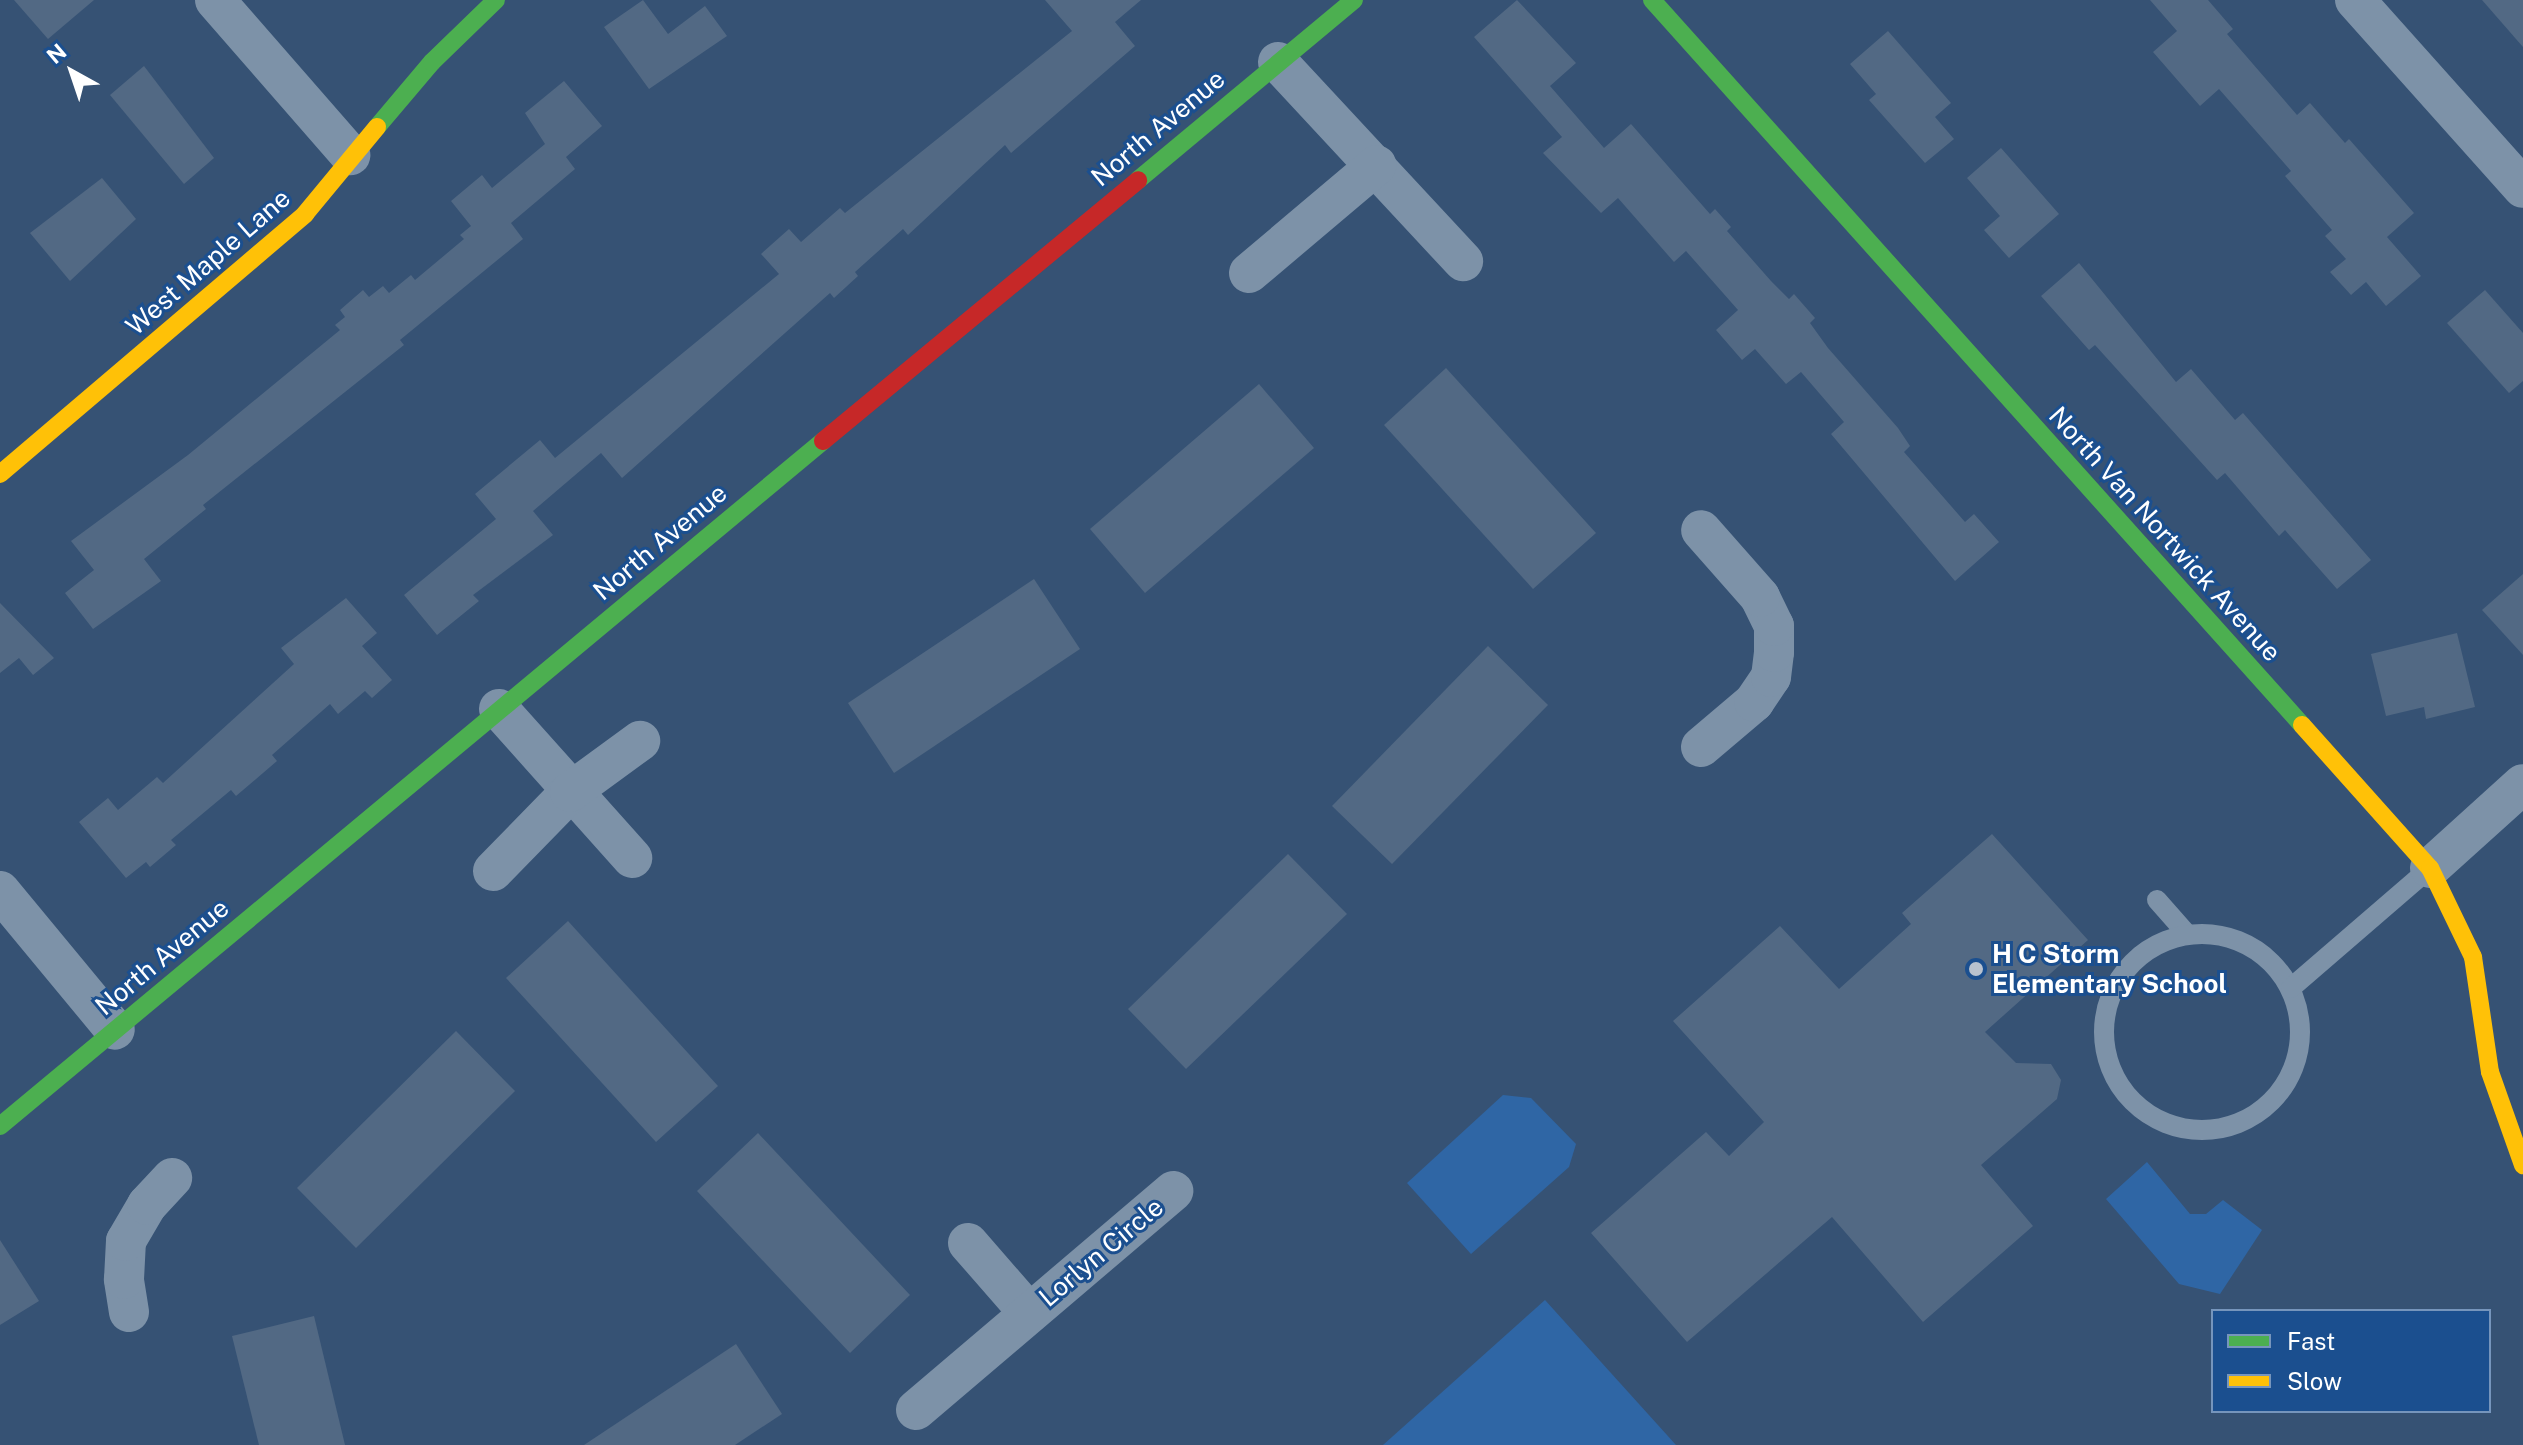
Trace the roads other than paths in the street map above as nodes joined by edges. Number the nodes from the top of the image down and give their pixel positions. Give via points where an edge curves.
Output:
1 (215, 0) edge
2 (496, 0) edge
3 (1354, 0) edge
4 (1652, 0) edge
5 (2355, 0) edge
6 (1278, 62) junction
7 (350, 155) junction
8 (1377, 165) junction
9 (2523, 188) edge
10 (1463, 261) dead end
11 (1249, 273) dead end
12 (0, 474) edge
13 (1701, 530) dead end
14 (499, 709) junction
15 (640, 741) dead end
16 (1701, 747) dead end
17 (2523, 784) edge
18 (570, 792) junction
19 (632, 858) dead end
20 (2430, 868) junction
21 (493, 871) dead end
22 (0, 891) edge
23 (2157, 900) dead end
24 (2187, 934) junction
25 (2291, 988) junction
26 (115, 1030) junction
27 (0, 1126) edge
28 (2523, 1165) edge
29 (172, 1178) dead end
30 (1173, 1191) dead end
31 (968, 1243) dead end
32 (129, 1312) dead end
33 (1029, 1313) junction
34 (916, 1410) dead end

1 - 7 street
2 - 7 street, West Maple Lane via 450,43
3 - 6 street, North Avenue
4 - 20 street, North Van Nortwick Avenue
5 - 9 street
6 - 8 street
6 - 14 street, North Avenue
7 - 12 street, West Maple Lane via 294,224
8 - 10 street
8 - 11 street
13 - 16 street via 1760,597 1774,626 1771,677 1754,702
14 - 18 street
14 - 26 street, North Avenue
15 - 18 street
17 - 20 street
18 - 19 street
18 - 21 street
20 - 25 lane
20 - 28 street, North Van Nortwick Avenue via 2473,957 2490,1072
22 - 26 street
23 - 24 lane
24 - 25 lane via 2219,934 2248,944 2273,962
24 - 25 lane via 2158,943 2130,964 2112,992 2103,1026 2107,1060 2122,1090 2147,1114 2178,1128 2212,1130 2245,1121 2271,1103 2290,1078 2300,1048 2300,1018
26 - 27 street, North Avenue
29 - 32 street via 147,1205 126,1241
30 - 33 street, Lorlyn Circle
31 - 33 street, Lorlyn Circle
33 - 34 street, Lorlyn Circle

